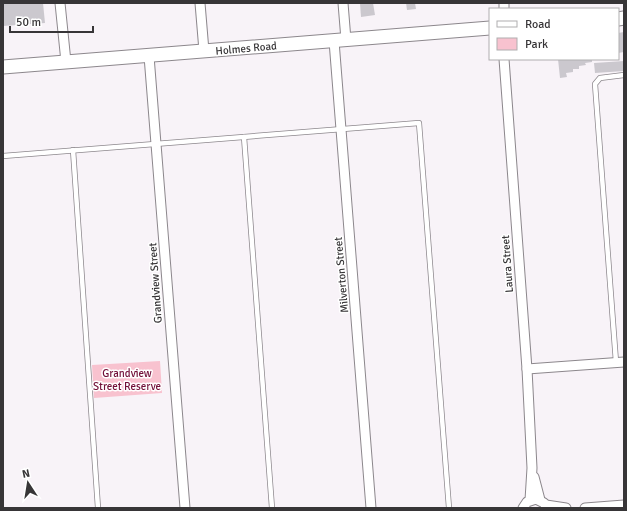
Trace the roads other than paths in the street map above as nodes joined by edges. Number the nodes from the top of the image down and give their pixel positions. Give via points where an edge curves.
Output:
1 (60, 3) edge
2 (200, 3) edge
3 (343, 3) edge
4 (489, 28) edge
5 (340, 40) junction
6 (204, 51) junction
7 (149, 56) junction
8 (504, 60) edge
9 (66, 62) junction
10 (3, 67) edge
11 (624, 75) edge
12 (342, 129) junction
13 (244, 137) junction
14 (156, 144) junction
15 (73, 150) junction
16 (3, 156) edge
17 (620, 362) edge
18 (527, 369) junction
19 (532, 468) junction
20 (544, 504) edge
21 (526, 505) edge
22 (624, 505) edge
23 (98, 508) edge
24 (185, 508) edge
25 (272, 508) edge
26 (371, 508) edge
27 (449, 508) edge
28 (514, 508) edge
29 (566, 508) edge
30 (584, 508) edge

1 - 9 street
2 - 6 street
3 - 5 street, Milverton Street
4 - 5 street, Holmes Road
5 - 6 street, Holmes Road
5 - 12 street, Milverton Street
6 - 7 street, Holmes Road
7 - 9 street, Holmes Road
7 - 14 street, Grandview Street
8 - 18 street, Laura Street
9 - 10 street, Holmes Road
11 - 17 lane via 600,78 595,84
12 - 13 lane
12 - 26 street, Milverton Street
12 - 27 lane via 420,123
13 - 14 lane
13 - 25 lane
14 - 15 lane
14 - 24 street, Grandview Street
15 - 16 lane
15 - 23 lane
17 - 18 street
18 - 19 street, Laura Street
19 - 20 street, Laura Street
19 - 21 street, Laura Street
20 - 21 street via 536,499
20 - 29 street
21 - 28 street
22 - 30 street

